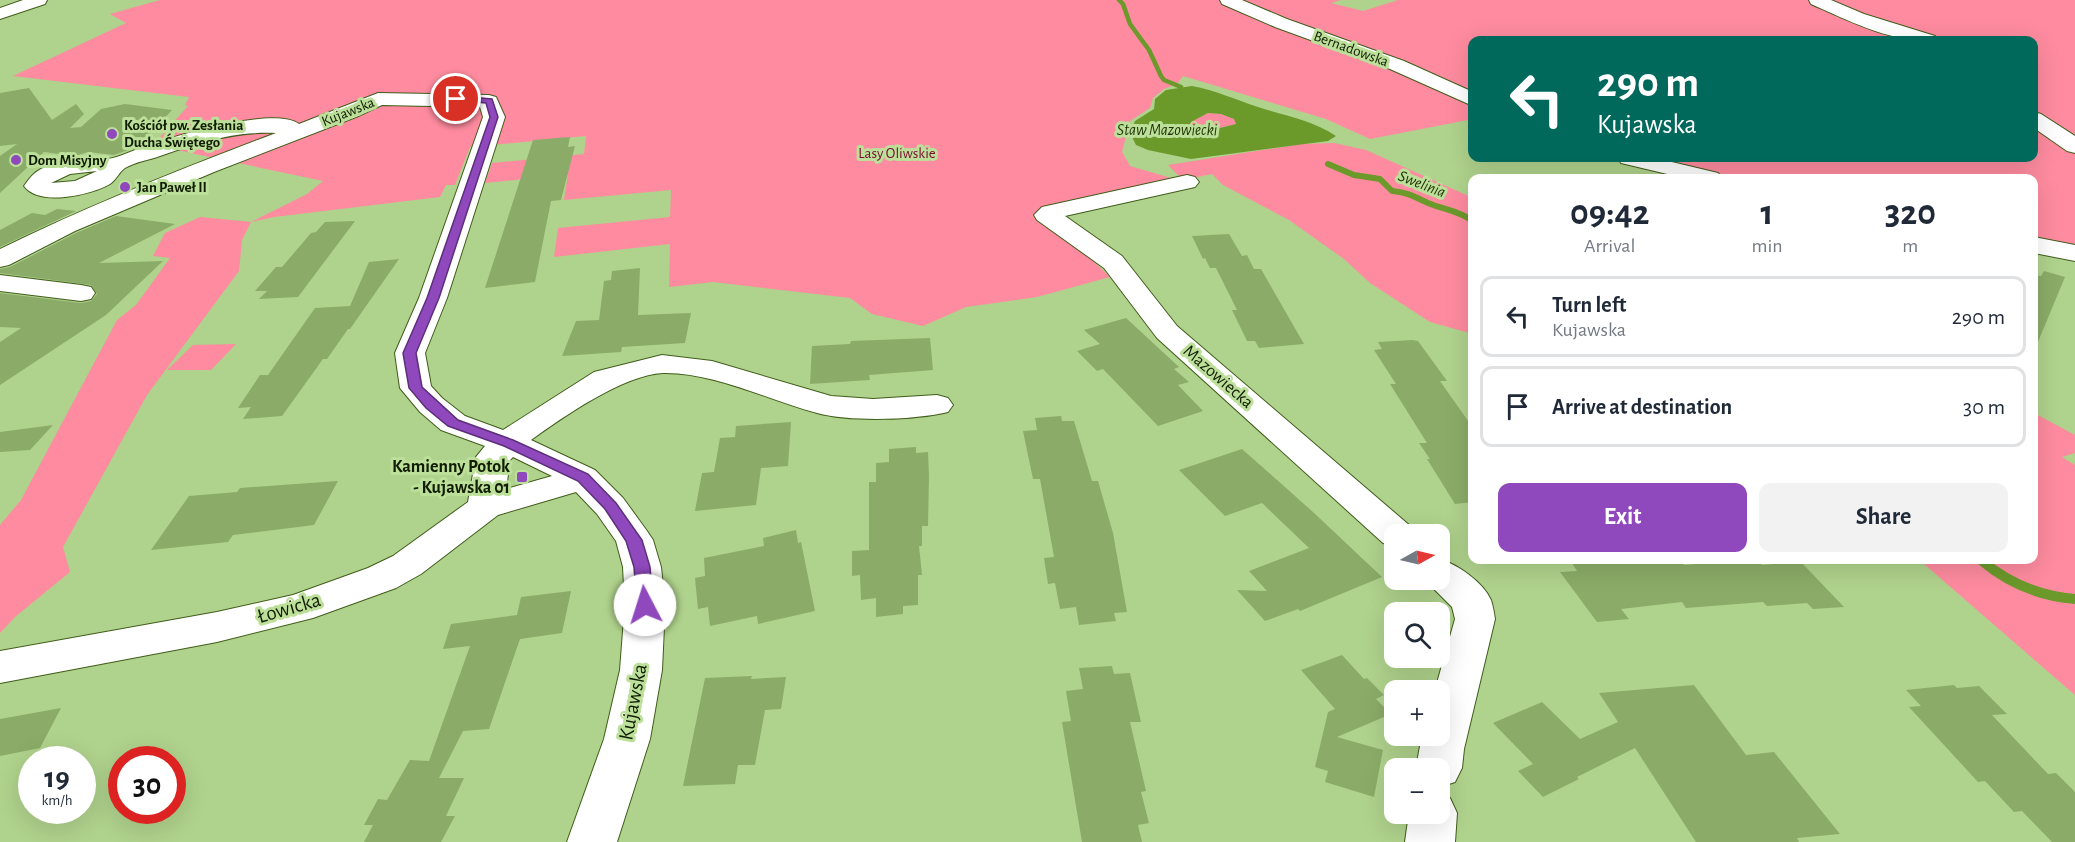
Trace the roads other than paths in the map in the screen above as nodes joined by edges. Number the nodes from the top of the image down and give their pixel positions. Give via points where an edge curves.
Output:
1 (39, 0) edge
2 (1227, 0) edge
3 (1817, 0) edge
4 (0, 14) edge
5 (1916, 36) edge
6 (1468, 98) edge
7 (2038, 121) edge
8 (304, 129) junction
9 (2075, 146) edge
10 (1645, 162) edge
11 (109, 166) dead end
12 (1694, 174) edge
13 (1187, 182) dead end
14 (2038, 246) edge
15 (2075, 254) edge
16 (0, 259) edge
17 (0, 283) edge
18 (81, 293) dead end
19 (938, 405) dead end
20 (508, 443) junction
21 (583, 477) junction
22 (485, 507) junction
23 (1385, 524) edge
24 (1450, 582) edge
25 (0, 667) edge
26 (1440, 758) edge
27 (1432, 824) edge
28 (592, 842) edge
29 (1430, 842) edge

1 - 4 street
2 - 6 street, Bernadowska via 1397,65
3 - 5 street
7 - 9 street
8 - 11 street via 275,125 235,128
8 - 16 street, Kujawska via 76,222
8 - 20 street, Kujawska via 378,99 489,101 494,117 489,134 410,353 416,388 431,405 453,423
10 - 12 street
13 - 23 street, Mazowiecka via 1046,215 1113,262 1167,332
14 - 15 street
17 - 18 street
19 - 20 street via 873,409 828,406 712,370 662,364 605,379
20 - 21 street, Kujawska
20 - 22 street via 493,457
21 - 22 street, Łowicka
21 - 28 street, Kujawska via 634,540 642,567 645,605 641,670 627,739
22 - 25 street, Łowicka via 407,565 299,608
24 - 26 street via 1471,601 1475,619
27 - 29 street

